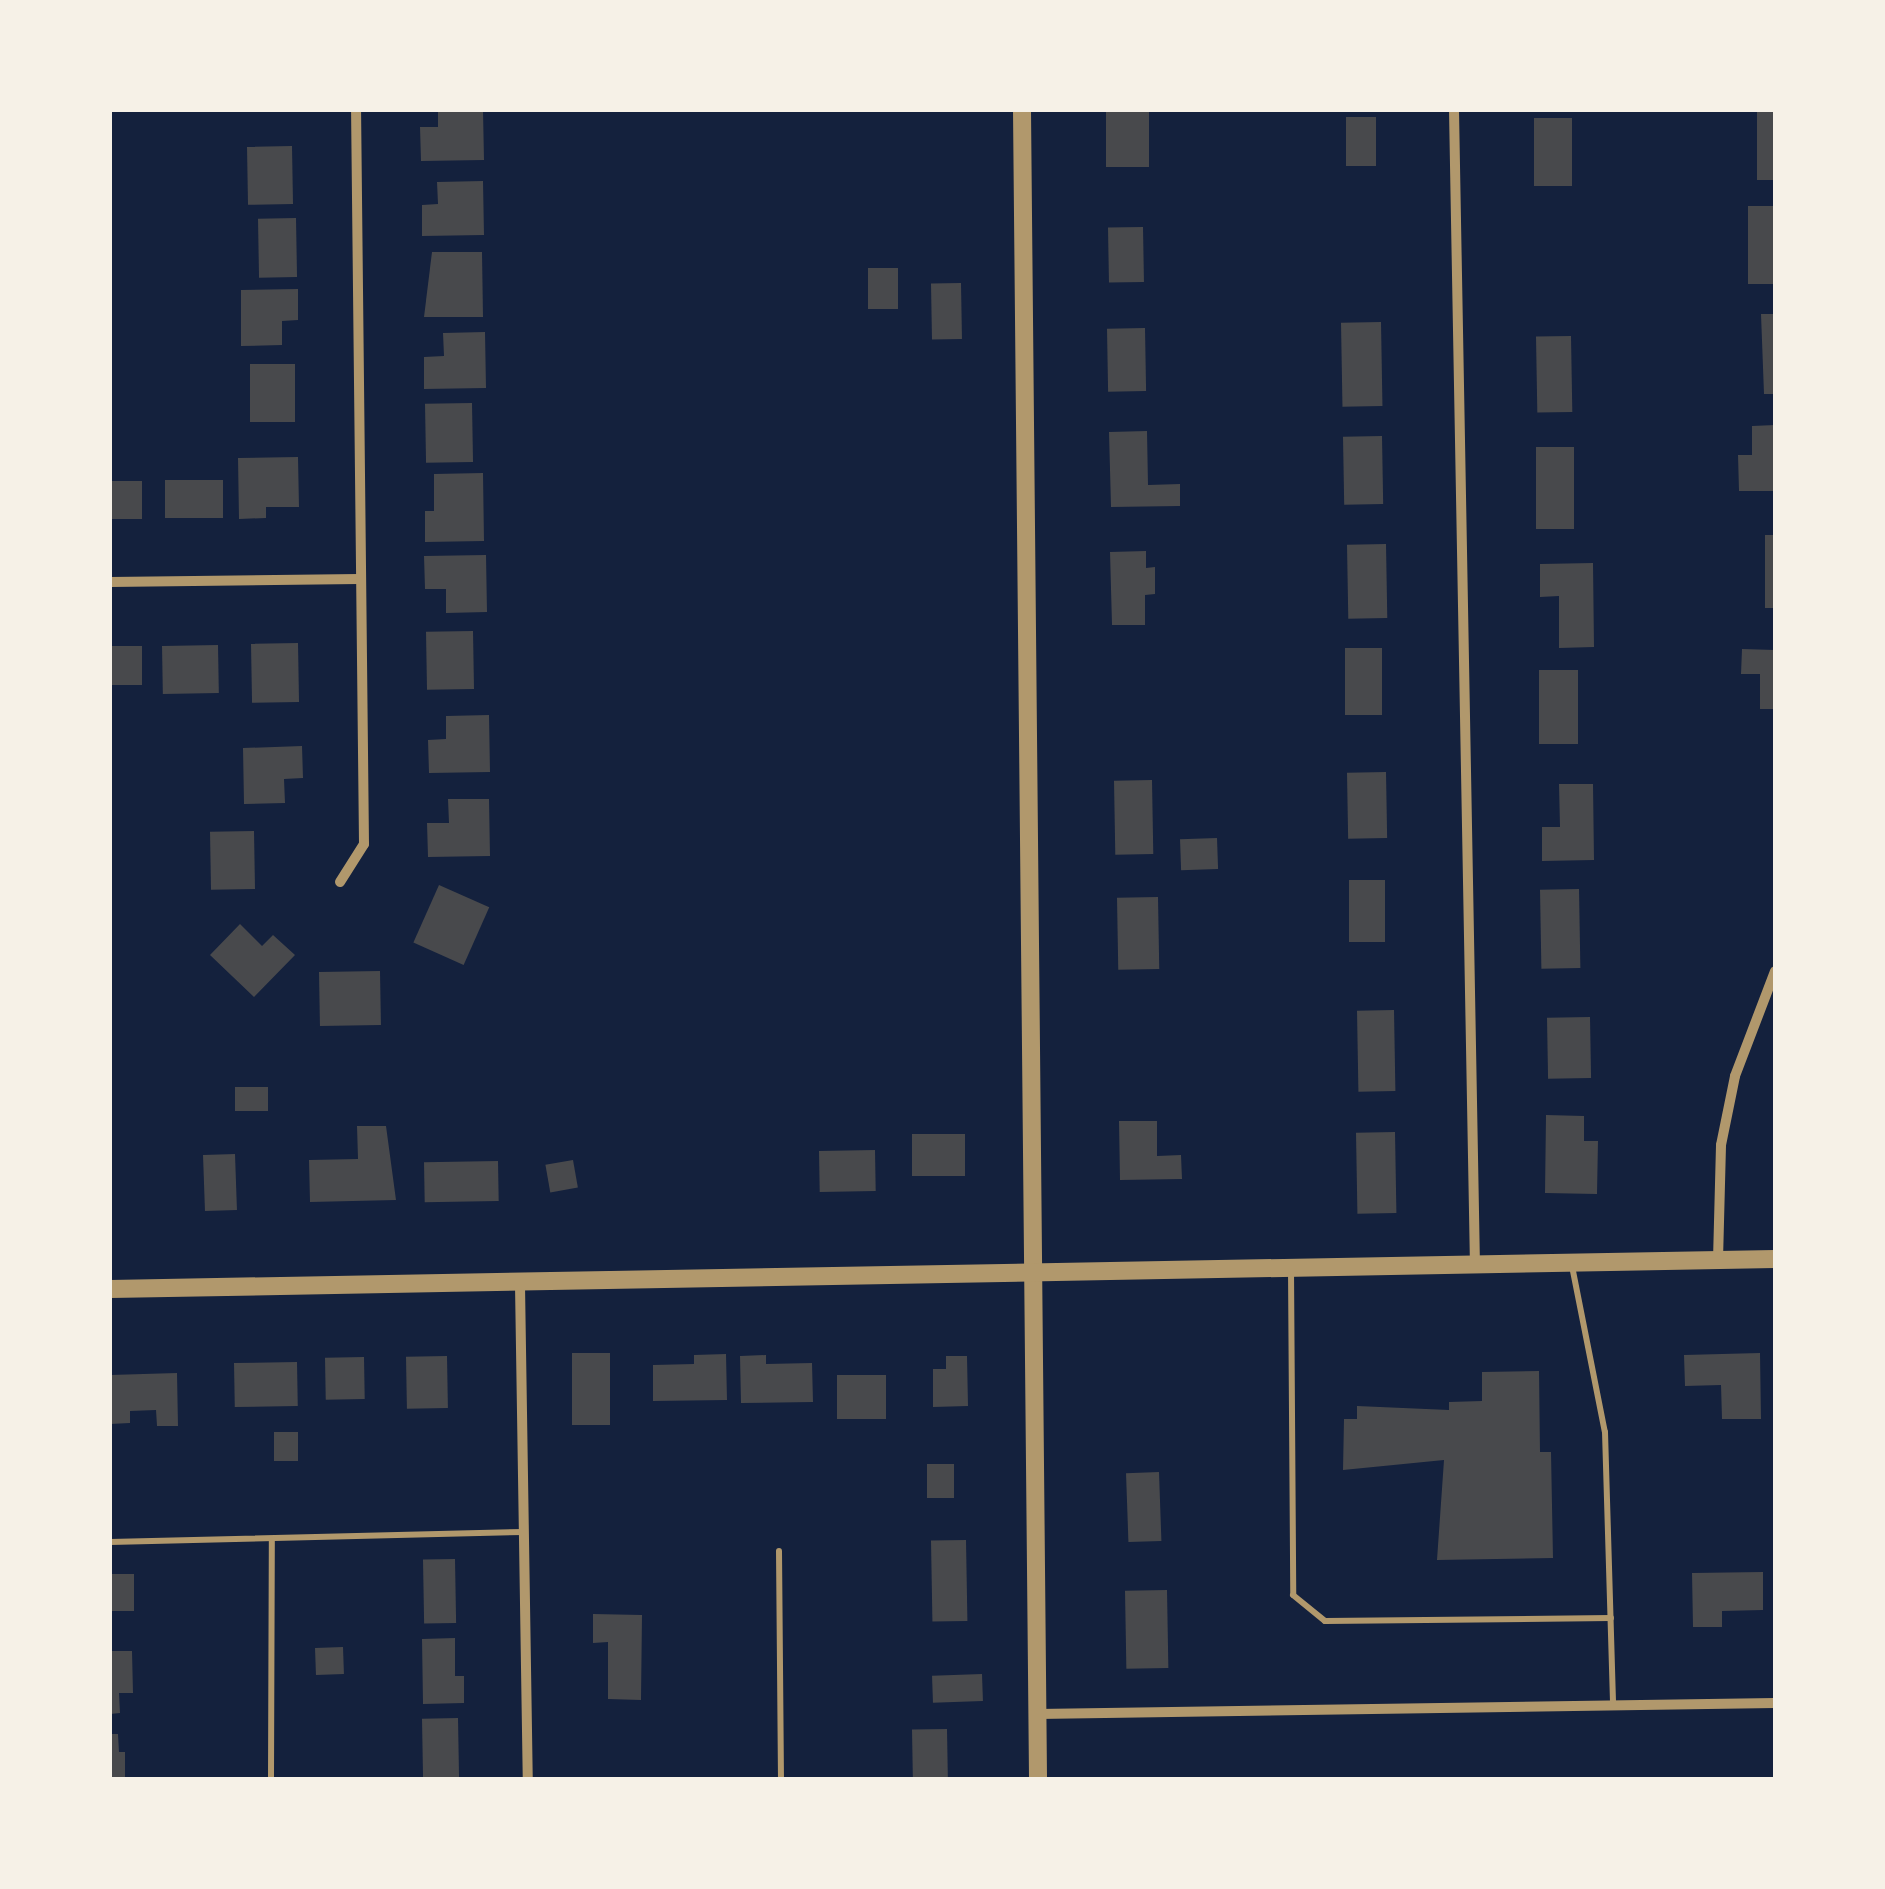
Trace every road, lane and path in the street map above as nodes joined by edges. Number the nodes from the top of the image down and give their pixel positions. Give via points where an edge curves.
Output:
1 (356, 110) edge
2 (1022, 110) edge
3 (1454, 110) edge
4 (359, 579) junction
5 (110, 582) edge
6 (340, 882) dead end
7 (1775, 970) edge
8 (1775, 1259) edge
9 (1718, 1260) junction
10 (1572, 1264) junction
11 (1475, 1267) junction
12 (1291, 1270) junction
13 (1035, 1274) junction
14 (520, 1285) junction
15 (110, 1289) edge
16 (524, 1532) junction
17 (272, 1540) junction
18 (110, 1542) edge
19 (778, 1551) dead end
20 (1611, 1618) junction
21 (1775, 1703) edge
22 (1614, 1706) junction
23 (1038, 1714) junction
24 (271, 1779) edge
25 (528, 1779) edge
26 (781, 1779) edge
27 (1038, 1779) edge

1 - 4 street
2 - 13 street
3 - 11 street
4 - 5 street
4 - 6 street via 364,844
7 - 9 street via 1735,1076 1722,1144
8 - 9 street
9 - 10 street
10 - 11 street
10 - 20 lane via 1605,1432
11 - 12 street
12 - 13 street
12 - 20 lane via 1293,1595 1324,1621
13 - 14 street
13 - 23 street
14 - 15 street
14 - 16 street
16 - 17 lane
16 - 25 street
17 - 18 lane
17 - 24 lane
19 - 26 lane
20 - 22 lane
21 - 22 street
22 - 23 street
23 - 27 street

